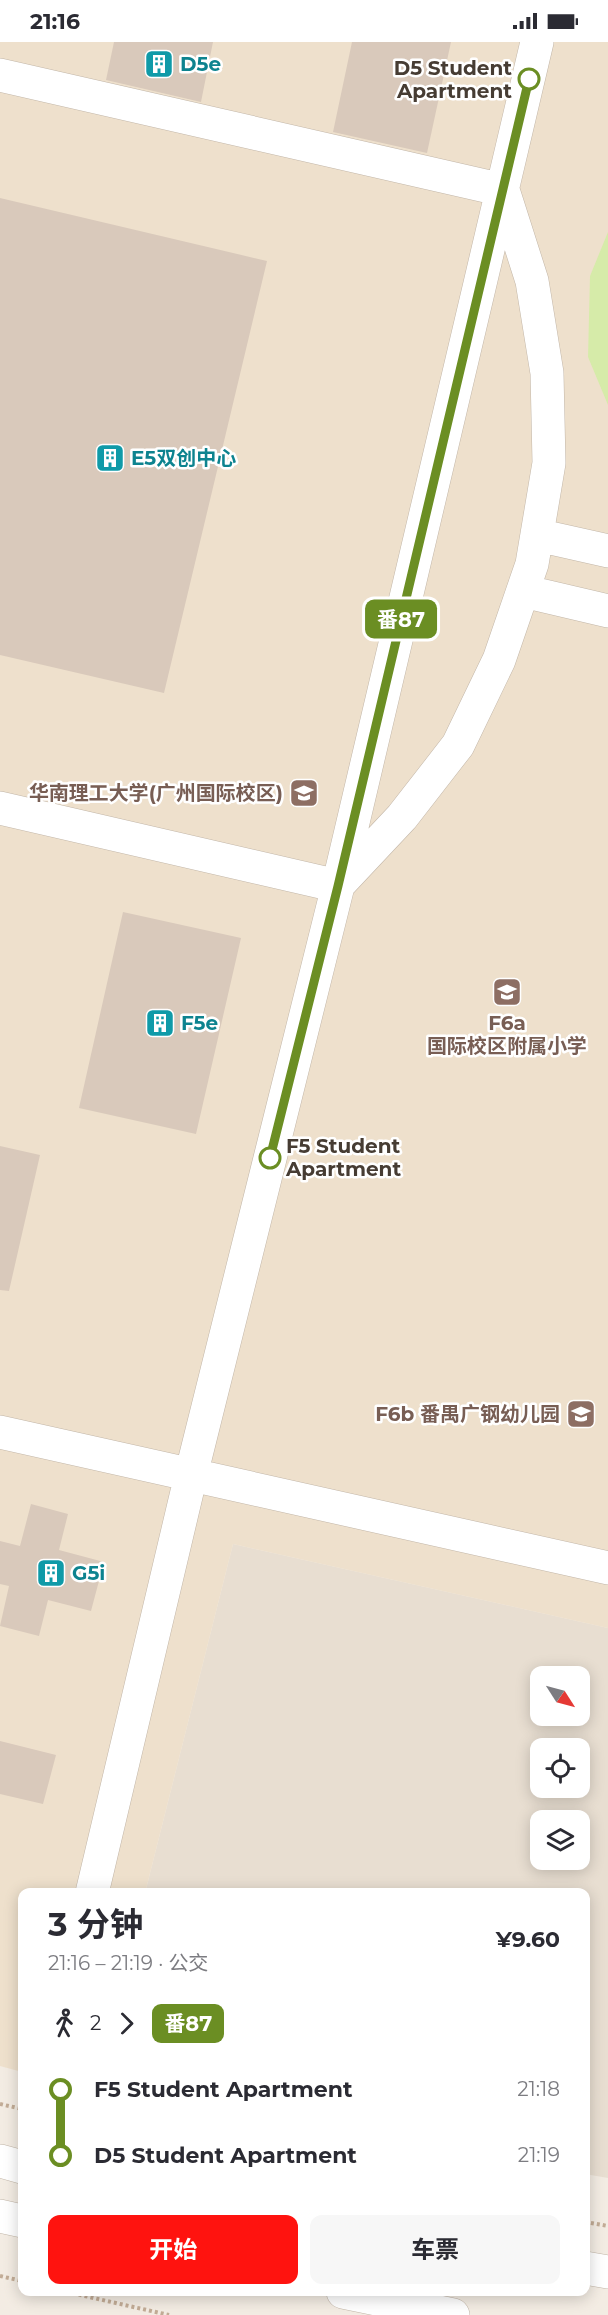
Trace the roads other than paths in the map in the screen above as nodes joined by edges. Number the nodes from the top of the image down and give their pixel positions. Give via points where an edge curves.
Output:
1 (537, 42) edge
2 (0, 75) edge
3 (503, 190) junction
4 (537, 535) junction
5 (608, 551) edge
6 (523, 591) junction
7 (608, 610) edge
8 (0, 808) edge
9 (338, 886) junction
10 (0, 1432) edge
11 (191, 1475) junction
12 (608, 1568) edge
13 (94, 1888) edge
14 (0, 2161) edge
15 (18, 2166) edge
16 (0, 2216) edge
17 (18, 2220) edge
18 (590, 2269) edge
19 (608, 2272) edge
20 (363, 2296) edge
21 (453, 2315) edge

1 - 3 street
2 - 3 street
3 - 4 street via 532,281 547,373 549,463
3 - 9 street
4 - 5 street
4 - 6 street
6 - 7 street
6 - 9 street via 499,660 458,745 402,817
8 - 9 street
9 - 11 street
10 - 11 street
11 - 12 street
11 - 13 street
14 - 15 street
16 - 17 street
18 - 19 street
20 - 21 street

